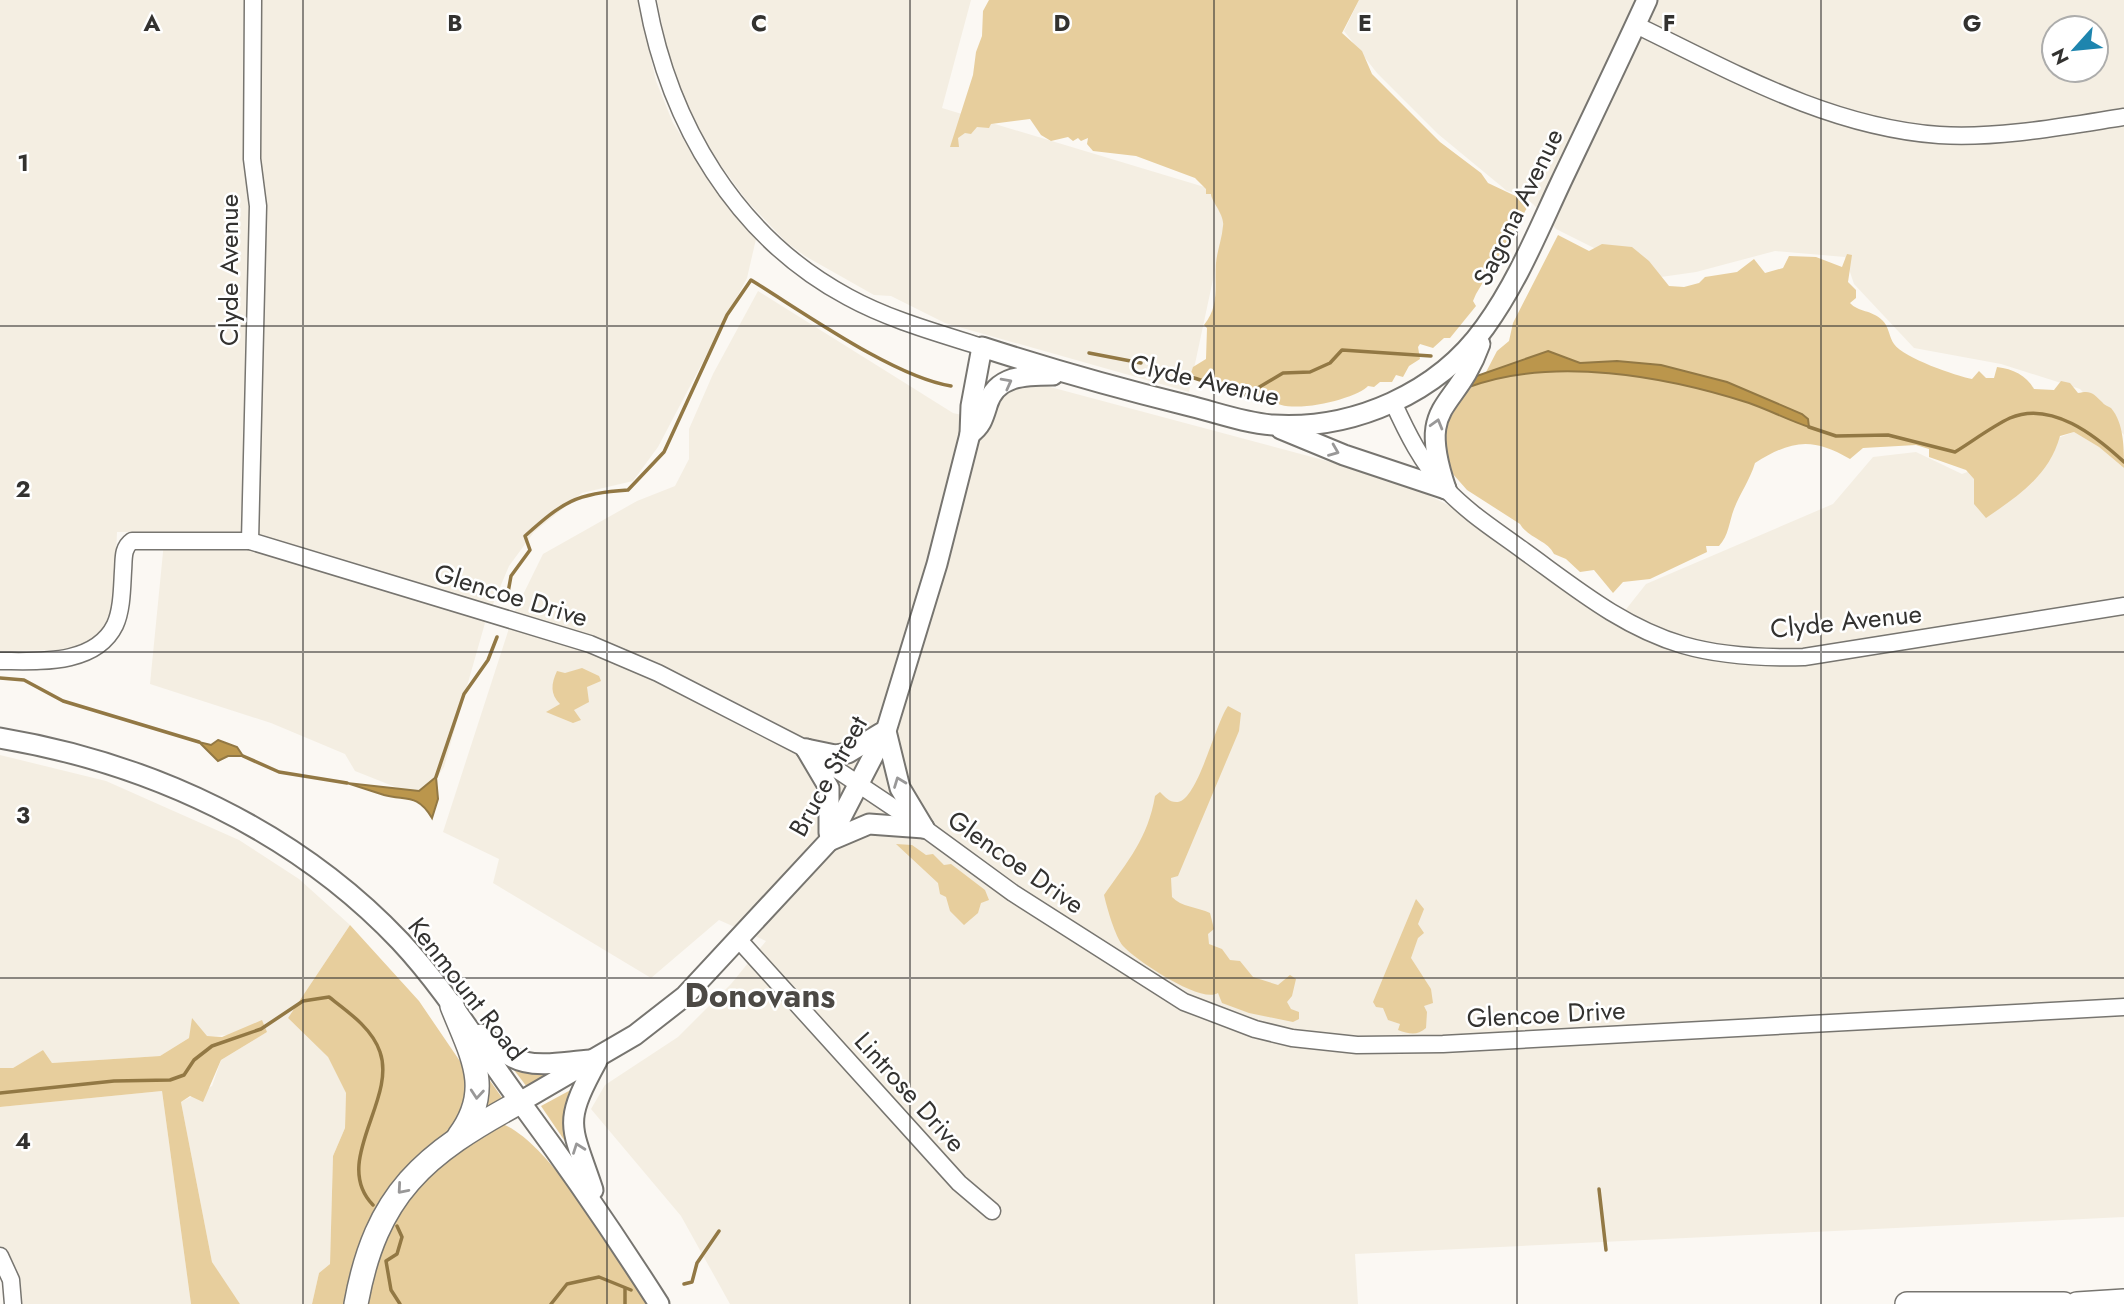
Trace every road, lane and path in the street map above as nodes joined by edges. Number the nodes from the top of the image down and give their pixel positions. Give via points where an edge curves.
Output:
1 (253, 0) edge
2 (647, 0) edge
3 (1647, 0) edge
4 (1636, 25) junction
5 (2124, 117) edge
6 (1484, 329) junction
7 (982, 347) junction
8 (1072, 376) junction
9 (1393, 402) junction
10 (1270, 425) junction
11 (970, 433) junction
12 (1446, 489) junction
13 (250, 541) junction
14 (2124, 606) edge
15 (0, 662) edge
16 (886, 732) junction
17 (0, 737) edge
18 (806, 749) junction
19 (857, 785) junction
20 (925, 828) junction
21 (829, 841) junction
22 (739, 940) junction
23 (452, 1006) junction
24 (2124, 1007) edge
25 (597, 1060) junction
26 (520, 1102) junction
27 (453, 1144) junction
28 (992, 1211) dead end
29 (600, 1212) junction
30 (0, 1256) edge
31 (2124, 1301) edge
32 (13, 1304) edge
33 (356, 1304) edge
34 (659, 1304) edge
35 (1907, 1304) edge
36 (2064, 1304) edge
37 (2077, 1304) edge

1 - 13 street, Clyde Avenue via 251,159 258,206
2 - 7 street, Clyde Avenue via 666,78 696,144 736,203 789,259 850,299
3 - 4 main road, Sagona Avenue
4 - 5 street via 1801,103 1888,128 1975,135
4 - 6 main road, Sagona Avenue via 1518,271
6 - 9 main road, Sagona Avenue via 1436,376
12 -> 6 main road via 1435,457 1434,428 1477,352
7 - 8 main road, Clyde Avenue
7 - 11 main road, Bruce Street
8 - 10 main road, Clyde Avenue
11 -> 8 main road via 980,426 990,397 1003,383 1022,376
9 - 10 main road, Clyde Avenue via 1335,421
9 - 12 street, Clyde Avenue via 1416,449
10 -> 12 main road
11 - 16 main road, Bruce Street via 937,564
12 - 14 street, Clyde Avenue via 1598,605 1655,634 1703,649 1804,657
13 - 15 street, Glencoe Drive via 132,541 125,550 117,618 102,640 57,661
13 - 18 street, Glencoe Drive via 590,644 658,673
16 - 18 main road via 848,753
16 - 19 main road, Bruce Street
20 -> 16 main road via 900,788
17 - 23 main road, Kenmount Road via 130,771 200,799 254,828 354,898 400,941
18 - 19 street, Glencoe Drive
18 - 21 main road via 829,788
19 - 20 street, Glencoe Drive
19 - 21 main road, Bruce Street
20 - 21 main road via 869,824
20 - 24 street, Glencoe Drive via 1013,893 1184,1002 1255,1029 1306,1040 1357,1045 1443,1044
21 - 22 main road, Bruce Street
22 - 25 main road, Bruce Street via 677,1003
22 - 28 street, Lintrose Drive via 960,1183
23 - 25 main road via 515,1061 535,1065
23 - 26 main road, Kenmount Road
23 -> 27 highway via 478,1082 475,1111
25 - 26 main road, Bruce Street
29 -> 25 main road via 572,1123 576,1100
26 - 27 highway
26 - 29 main road, Kenmount Road
27 -> 33 highway via 414,1174 384,1212 370,1244
29 - 34 main road, Kenmount Road
30 - 32 street via 11,1280
31 - 37 highway
35 - 36 highway

